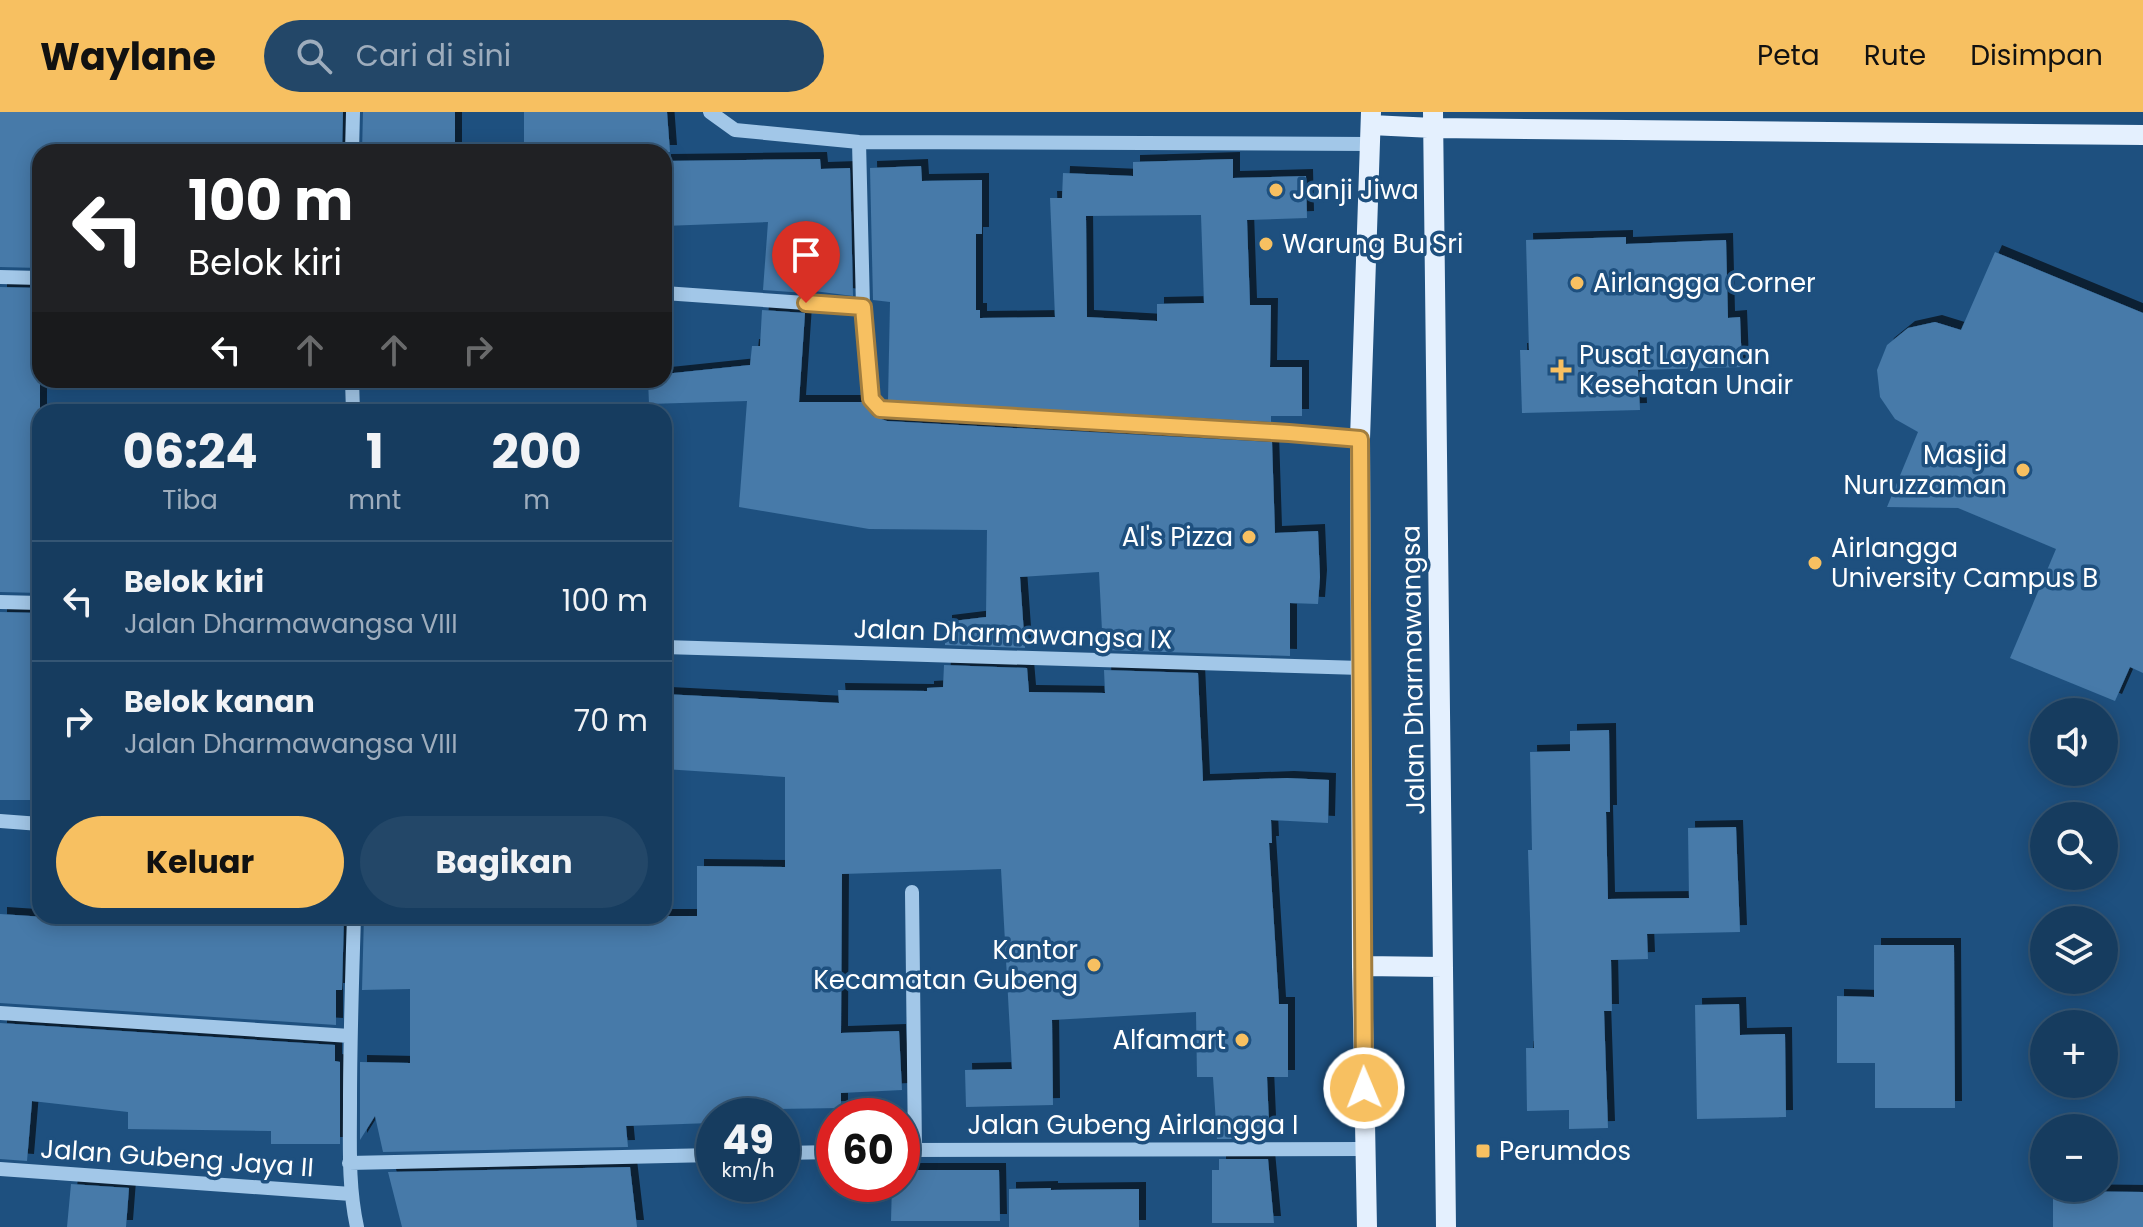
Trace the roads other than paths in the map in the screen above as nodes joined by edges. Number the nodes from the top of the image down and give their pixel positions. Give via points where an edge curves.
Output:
1 (353, 112) edge
2 (710, 112) edge
3 (1433, 120) edge
4 (1370, 127) edge
5 (2143, 135) edge
6 (859, 142) junction
7 (352, 144) edge
8 (0, 277) edge
9 (32, 278) edge
10 (672, 294) edge
11 (863, 307) junction
12 (1360, 439) junction
13 (0, 602) edge
14 (32, 603) edge
15 (672, 647) edge
16 (1361, 668) junction
17 (0, 821) edge
18 (32, 823) edge
19 (912, 892) dead end
20 (354, 924) edge
21 (1362, 966) junction
22 (1443, 967) junction
23 (0, 1013) edge
24 (350, 1036) junction
25 (910, 1098) edge
26 (1365, 1149) junction
27 (920, 1150) edge
28 (696, 1155) edge
29 (349, 1163) junction
30 (0, 1169) edge
31 (351, 1194) junction
32 (357, 1227) edge
33 (1367, 1227) edge
34 (1446, 1227) edge

1 - 7 street
2 - 6 street via 735,130
3 - 4 main road
3 - 5 main road
3 - 22 main road, Jalan Dharmawangsa
4 - 6 street
4 - 12 main road, Jalan Dharmawangsa
6 - 11 street
8 - 9 street
10 - 11 street
11 - 12 street via 871,399 880,409
12 - 16 main road, Jalan Dharmawangsa
13 - 14 street
15 - 16 street, Jalan Dharmawangsa IX
16 - 21 main road, Jalan Dharmawangsa
17 - 18 street
19 - 25 street
20 - 24 street
21 - 22 main road
21 - 26 main road, Jalan Dharmawangsa
22 - 34 main road, Jalan Dharmawangsa
23 - 24 street
24 - 29 street
26 - 27 street, Jalan Gubeng Airlangga I
26 - 33 main road, Jalan Dharmawangsa
28 - 29 street
29 - 31 street
30 - 31 street, Jalan Gubeng Jaya II
31 - 32 street

